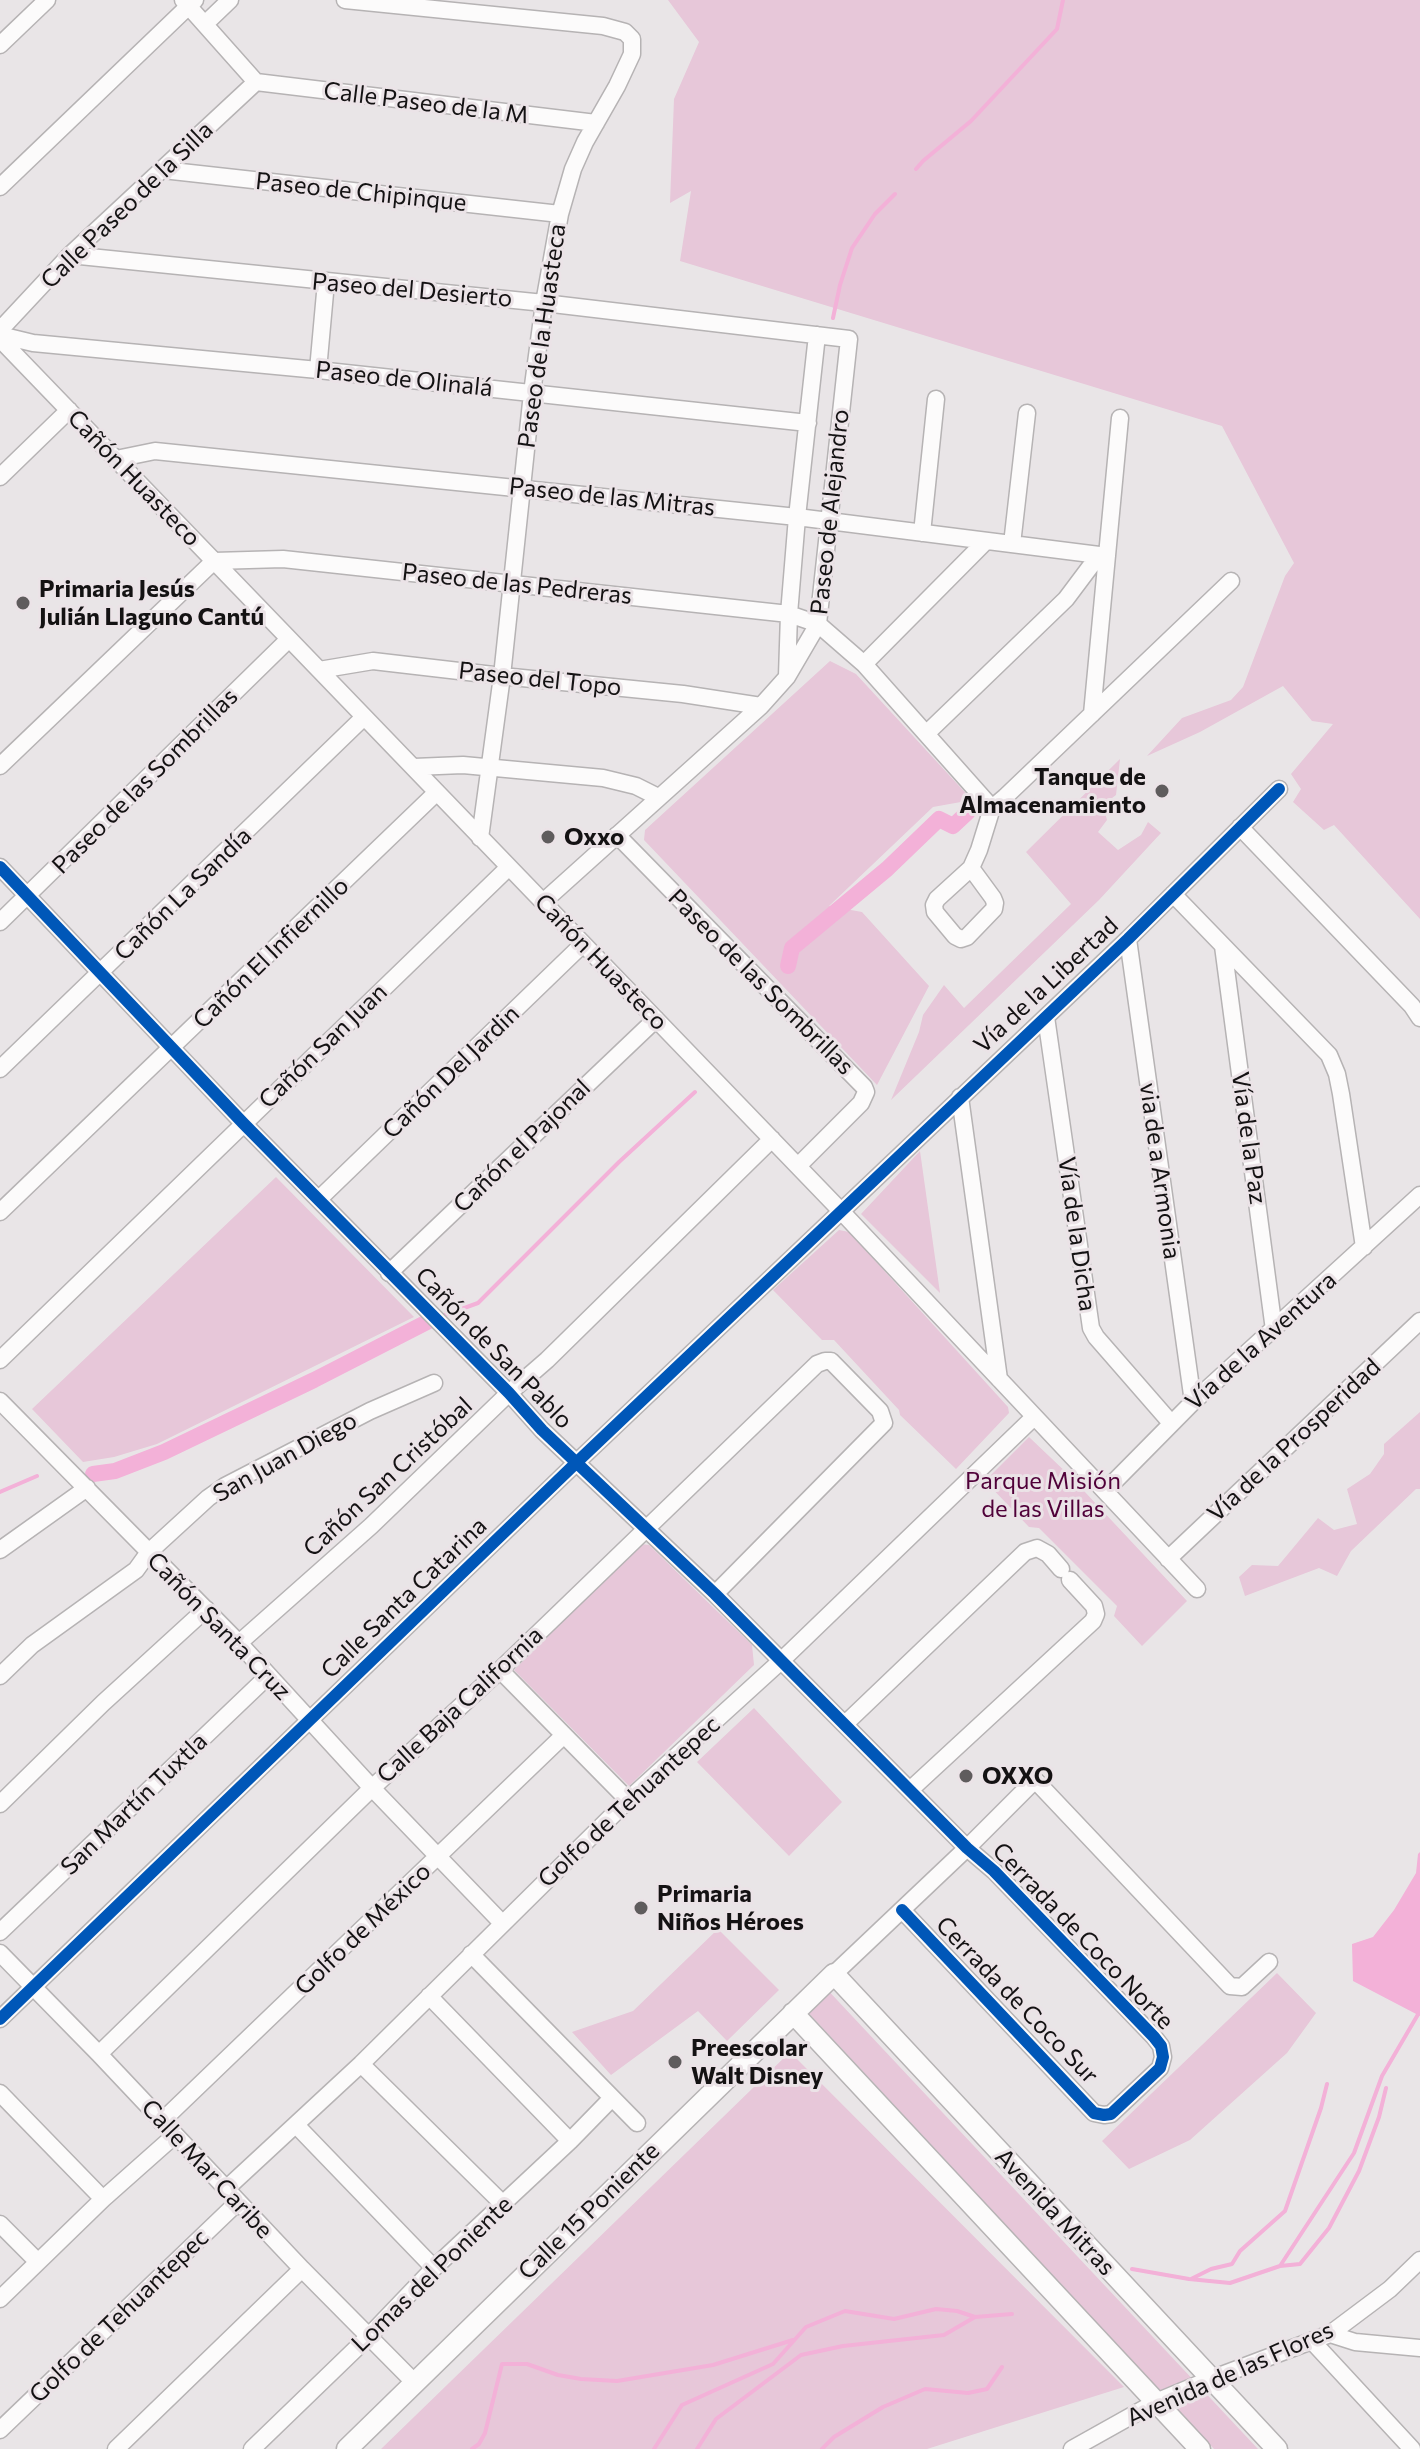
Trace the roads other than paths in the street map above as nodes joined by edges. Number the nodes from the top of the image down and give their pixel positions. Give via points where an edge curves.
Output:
1 (47, 0) edge
2 (230, 0) edge
3 (345, 0) edge
4 (189, 2) edge
5 (498, 8) edge
6 (205, 24) junction
7 (0, 45) edge
8 (256, 82) junction
9 (596, 123) junction
10 (163, 170) junction
11 (0, 187) edge
12 (560, 214) junction
13 (70, 255) junction
14 (326, 282) junction
15 (544, 303) junction
16 (0, 335) edge
17 (817, 335) junction
18 (849, 339) joint
19 (318, 370) junction
20 (532, 393) junction
21 (936, 399) dead end
22 (69, 410) junction
23 (1027, 413) dead end
24 (1120, 418) dead end
25 (808, 423) junction
26 (116, 459) junction
27 (0, 477) edge
28 (520, 487) junction
29 (797, 517) junction
30 (830, 521) junction
31 (922, 533) junction
32 (986, 541) junction
33 (1012, 544) junction
34 (1103, 556) junction
35 (214, 561) junction
36 (1231, 581) dead end
37 (512, 583) junction
38 (789, 614) junction
39 (818, 624) junction
40 (289, 639) junction
41 (864, 664) junction
42 (319, 670) junction
43 (502, 676) junction
44 (787, 677) junction
45 (761, 706) junction
46 (1092, 714) junction
47 (364, 717) junction
48 (927, 733) junction
49 (0, 766) edge
50 (414, 767) junction
51 (491, 769) junction
52 (1279, 789) dead end
53 (437, 792) junction
54 (658, 797) junction
55 (992, 808) junction
56 (1240, 827) junction
57 (617, 835) junction
58 (480, 838) junction
59 (0, 867) edge
60 (509, 867) junction
61 (971, 868) dead end
62 (1173, 894) junction
63 (28, 897) junction
64 (543, 902) junction
65 (0, 922) edge
66 (1128, 939) junction
67 (583, 944) junction
68 (1223, 946) junction
69 (101, 974) junction
70 (1046, 1017) junction
71 (1420, 1018) edge
72 (656, 1019) junction
73 (172, 1048) junction
74 (0, 1069) edge
75 (960, 1097) junction
76 (243, 1123) junction
77 (772, 1139) junction
78 (798, 1166) junction
79 (1420, 1195) edge
80 (319, 1199) junction
81 (841, 1211) junction
82 (0, 1212) edge
83 (1364, 1247) junction
84 (389, 1273) junction
85 (1420, 1321) edge
86 (1274, 1330) junction
87 (0, 1360) edge
88 (999, 1379) junction
89 (434, 1383) dead end
90 (509, 1393) junction
91 (0, 1401) edge
92 (1193, 1402) junction
93 (1034, 1417) junction
94 (1171, 1423) junction
95 (576, 1463) junction
96 (87, 1488) junction
97 (1105, 1491) junction
98 (646, 1528) junction
99 (0, 1550) edge
100 (149, 1552) junction
101 (1168, 1559) junction
102 (1197, 1589) dead end
103 (715, 1594) junction
104 (206, 1609) junction
105 (239, 1643) junction
106 (782, 1660) junction
107 (500, 1670) junction
108 (0, 1676) edge
109 (268, 1676) junction
110 (308, 1720) junction
111 (845, 1724) junction
112 (564, 1735) junction
113 (372, 1788) junction
114 (910, 1790) junction
115 (628, 1800) junction
116 (0, 1804) edge
117 (967, 1848) junction
118 (439, 1857) junction
119 (902, 1910) junction
120 (502, 1923) junction
121 (0, 1932) edge
122 (0, 1953) edge
123 (471, 1954) junction
124 (1269, 1962) dead end
125 (834, 1974) junction
126 (32, 1987) junction
127 (429, 1996) junction
128 (793, 2013) junction
129 (0, 2019) edge
130 (99, 2054) junction
131 (361, 2064) junction
132 (0, 2093) edge
133 (612, 2098) junction
134 (1104, 2115) joint
135 (161, 2122) junction
136 (637, 2123) dead end
137 (296, 2125) junction
138 (174, 2136) junction
139 (570, 2141) junction
140 (232, 2196) junction
141 (103, 2199) junction
142 (503, 2204) junction
143 (0, 2224) edge
144 (1420, 2260) edge
145 (38, 2262) junction
146 (434, 2268) junction
147 (302, 2269) junction
148 (0, 2299) edge
149 (1330, 2334) junction
150 (368, 2337) junction
151 (1312, 2341) junction
152 (1420, 2348) edge
153 (1211, 2379) junction
154 (415, 2383) junction
155 (1156, 2402) junction
156 (0, 2430) edge
157 (1412, 2443) edge
158 (116, 2449) edge
159 (252, 2449) edge
160 (347, 2449) edge
161 (1072, 2449) edge
162 (1200, 2449) edge
163 (1277, 2449) edge

1 - 7 street
2 - 6 street
3 - 5 street
4 - 6 street
4 - 11 street
5 - 9 street, Paseo de la Huasteca via 603,26 632,39 632,54
6 - 8 street
8 - 9 street, Calle Paseo de la M
8 - 10 street, Calle Paseo de la Silla
9 - 12 street, Paseo de la Huasteca via 573,169
10 - 12 street, Paseo de Chipinque
10 - 13 street, Calle Paseo de la Silla
12 - 15 street, Paseo de la Huasteca
13 - 14 street, Paseo del Desierto
13 - 16 street, Calle Paseo de la Silla
14 - 15 street, Paseo del Desierto
14 - 19 street
15 - 17 street, Paseo del Desierto
15 - 20 street, Paseo de la Huasteca
16 - 19 street, Paseo de Olinalá via 33,343
16 - 22 street, Cañón Huasteco
17 - 18 street, Paseo del Desierto
17 - 25 street, Paseo de Alejandro
18 - 30 street, Paseo de Alejandro
19 - 20 street, Paseo de Olinalá
20 - 25 street, Paseo de Olinalá
20 - 28 street, Paseo de la Huasteca
21 - 31 street
22 - 26 street, Cañón Huasteco
22 - 27 street
23 - 33 street
24 - 34 street
25 - 29 street, Paseo de Alejandro
26 - 28 street, Paseo de las Mitras via 155,451
26 - 35 street, Cañón Huasteco
28 - 29 street, Paseo de las Mitras
28 - 37 street, Paseo de la Huasteca
29 - 30 street, Paseo de las Mitras
29 - 38 street, Paseo de Alejandro
30 - 31 street, Paseo de las Mitras
30 - 39 street, Paseo de Alejandro
31 - 32 street, Paseo de las Mitras
32 - 33 street, Paseo de las Mitras
32 - 41 street
33 - 34 street, Paseo de las Mitras
34 - 46 street
34 - 48 street via 1066,599
35 - 37 street, Paseo de las Pedreras via 283,559
35 - 40 street, Cañón Huasteco
35 - 49 street
36 - 46 street
37 - 38 street, Paseo de las Pedreras
37 - 43 street, Paseo de la Huasteca
38 - 39 street, Paseo de las Pedreras
38 - 44 street, Paseo de Alejandro
39 - 41 street
39 - 44 street, Paseo de Alejandro
40 - 42 street, Cañón Huasteco
40 - 63 street, Paseo de las Sombrillas
41 - 48 street
42 - 43 street, Paseo del Topo via 373,661
42 - 47 street, Cañón Huasteco
43 - 45 street, Paseo del Topo
43 - 51 street, Paseo de la Huasteca
44 - 45 street, Paseo de Alejandro
45 - 54 street, Paseo de Alejandro
46 - 55 street
47 - 50 street, Cañón Huasteco
47 - 69 street, Cañón La Sandía
48 - 55 street
50 - 51 street
50 - 53 street, Cañón Huasteco
51 - 54 street via 603,778
51 - 58 street, Paseo de la Huasteca
52 - 56 street, Vía de la Libertad
53 - 58 street, Cañón Huasteco
53 - 73 street, Cañón El Infiernillo
54 - 57 street, Paseo de Alejandro
55 - 61 street
56 - 62 street, Vía de la Libertad
56 - 71 street
57 - 64 street, Paseo de Alejandro
57 - 78 street, Paseo de las Sombrillas via 864,1087 861,1103
58 - 60 street, Cañón Huasteco
59 - 63 street, Cañón de San Pablo
60 - 64 street, Cañón Huasteco
60 - 76 street, Cañón San Juan
62 - 66 street, Vía de la Libertad
62 - 68 street
63 - 65 street, Paseo de las Sombrillas
63 - 69 street, Cañón de San Pablo
64 - 67 street, Cañón Huasteco
66 - 70 street, Vía de la Libertad
66 - 92 street, via de a Armonia
67 - 72 street, Cañón Huasteco
67 - 80 street, Cañón Del Jardin
68 - 83 street via 1329,1055 1341,1094
68 - 86 street, Vía de la Paz
69 - 73 street, Cañón de San Pablo
69 - 74 street, Cañón La Sandía
70 - 75 street, Vía de la Libertad
70 - 94 street, Vía de la Dicha via 1091,1328
72 - 77 street, Cañón Huasteco
72 - 84 street, Cañón el Pajonal
73 - 76 street, Cañón de San Pablo
73 - 82 street, Cañón El Infiernillo
75 - 81 street, Vía de la Libertad
75 - 88 street
76 - 80 street, Cañón de San Pablo
76 - 87 street, Cañón San Juan
77 - 78 street, Cañón Huasteco
77 - 90 street, Cañón San Cristóbal
78 - 81 street, Cañón Huasteco
79 - 83 street, Vía de la Aventura
80 - 84 street, Cañón de San Pablo
81 - 88 street, Cañón Huasteco
81 - 95 street, Calle Santa Catarina
83 - 86 street, Vía de la Aventura
84 - 90 street, Cañón de San Pablo
85 - 101 street, Vía de la Prosperidad
86 - 92 street, Vía de la Aventura
88 - 93 street, Cañón Huasteco
89 - 100 street, San Juan Diego via 225,1486
90 - 95 street, Cañón de San Pablo
90 - 105 street, Cañón San Cristóbal
91 - 96 street, Cañón Santa Cruz
92 - 94 street, Vía de la Aventura
93 - 97 street, Cañón Huasteco
93 - 106 street, Golfo de Tehuantepec
94 - 97 street, Vía de la Aventura
95 - 98 street, Cañón de San Pablo
95 - 110 street, Calle Santa Catarina
96 - 99 street
96 - 100 street, Cañón Santa Cruz
97 - 101 street, Cañón Huasteco
98 - 103 street, Cañón de San Pablo
98 - 103 street, Calle Baja California via 817,1364 836,1364 871,1400 884,1423
98 - 107 street, Calle Baja California
100 - 104 street, Cañón Santa Cruz
100 - 108 street, San Juan Diego via 136,1570 32,1645
101 - 102 street, Cañón Huasteco
103 - 106 street, Cañón de San Pablo
104 - 105 street, Cañón Santa Cruz
104 - 116 street
105 - 109 street, Cañón Santa Cruz
106 - 111 street, Cañón de San Pablo
106 - 115 street, Golfo de Tehuantepec
107 - 112 street
107 - 113 street, Calle Baja California
109 - 110 street, Cañón Santa Cruz
109 - 121 street, San Martín Tuxtla
110 - 113 street, Cañón Santa Cruz
110 - 126 street, Calle Santa Catarina
111 - 114 street, Cañón de San Pablo
111 - 114 street via 1025,1552 1037,1548 1048,1554 1094,1606 1093,1621
112 - 115 street
112 - 118 street, Golfo de México
113 - 118 street, Cañón Santa Cruz
113 - 130 street, Calle Baja California
114 - 117 street, Cañón de San Pablo
115 - 120 street, Golfo de Tehuantepec
117 - 119 street
117 - 124 street via 1035,1780 1230,1986 1242,1987
117 - 134 street, Cerrada de Coco Norte via 1161,2046 1160,2068
118 - 120 street, Cañón Santa Cruz
118 - 135 street, Golfo de México
119 - 125 street
119 - 134 street, Cerrada de Coco Sur via 1094,2113
120 - 123 street, Golfo de Tehuantepec
122 - 126 street, Calle Mar Caribe
123 - 127 street, Golfo de Tehuantepec
123 - 133 street
125 - 128 street, Calle 15 Poniente
125 - 153 street, Avenida Mitras
126 - 129 street, Calle Santa Catarina
126 - 130 street, Calle Mar Caribe
127 - 131 street, Golfo de Tehuantepec
127 - 139 street
128 - 154 street, Calle 15 Poniente
128 - 155 street
130 - 135 street, Calle Mar Caribe
131 - 137 street, Golfo de Tehuantepec
131 - 142 street
132 - 141 street
133 - 136 street
133 - 139 street, Lomas del Poniente
135 - 138 street, Calle Mar Caribe
137 - 140 street, Golfo de Tehuantepec
137 - 146 street
138 - 140 street, Calle Mar Caribe
138 - 141 street
139 - 142 street, Lomas del Poniente
140 - 147 street, Calle Mar Caribe
140 - 156 street, Golfo de Tehuantepec
141 - 145 street
142 - 146 street, Lomas del Poniente
143 - 145 street
144 - 149 street, Avenida de las Flores
145 - 148 street
146 - 150 street, Lomas del Poniente
147 - 150 street, Calle Mar Caribe
147 - 158 street
149 - 151 street, Avenida de las Flores
149 - 152 street via 1355,2342
150 - 154 street, Calle Mar Caribe
150 - 159 street, Lomas del Poniente
151 - 153 street, Avenida de las Flores
151 - 157 street
153 - 155 street, Avenida de las Flores
153 - 163 street, Avenida Mitras
154 - 160 street, Calle 15 Poniente
155 - 161 street, Avenida de las Flores
155 - 162 street

